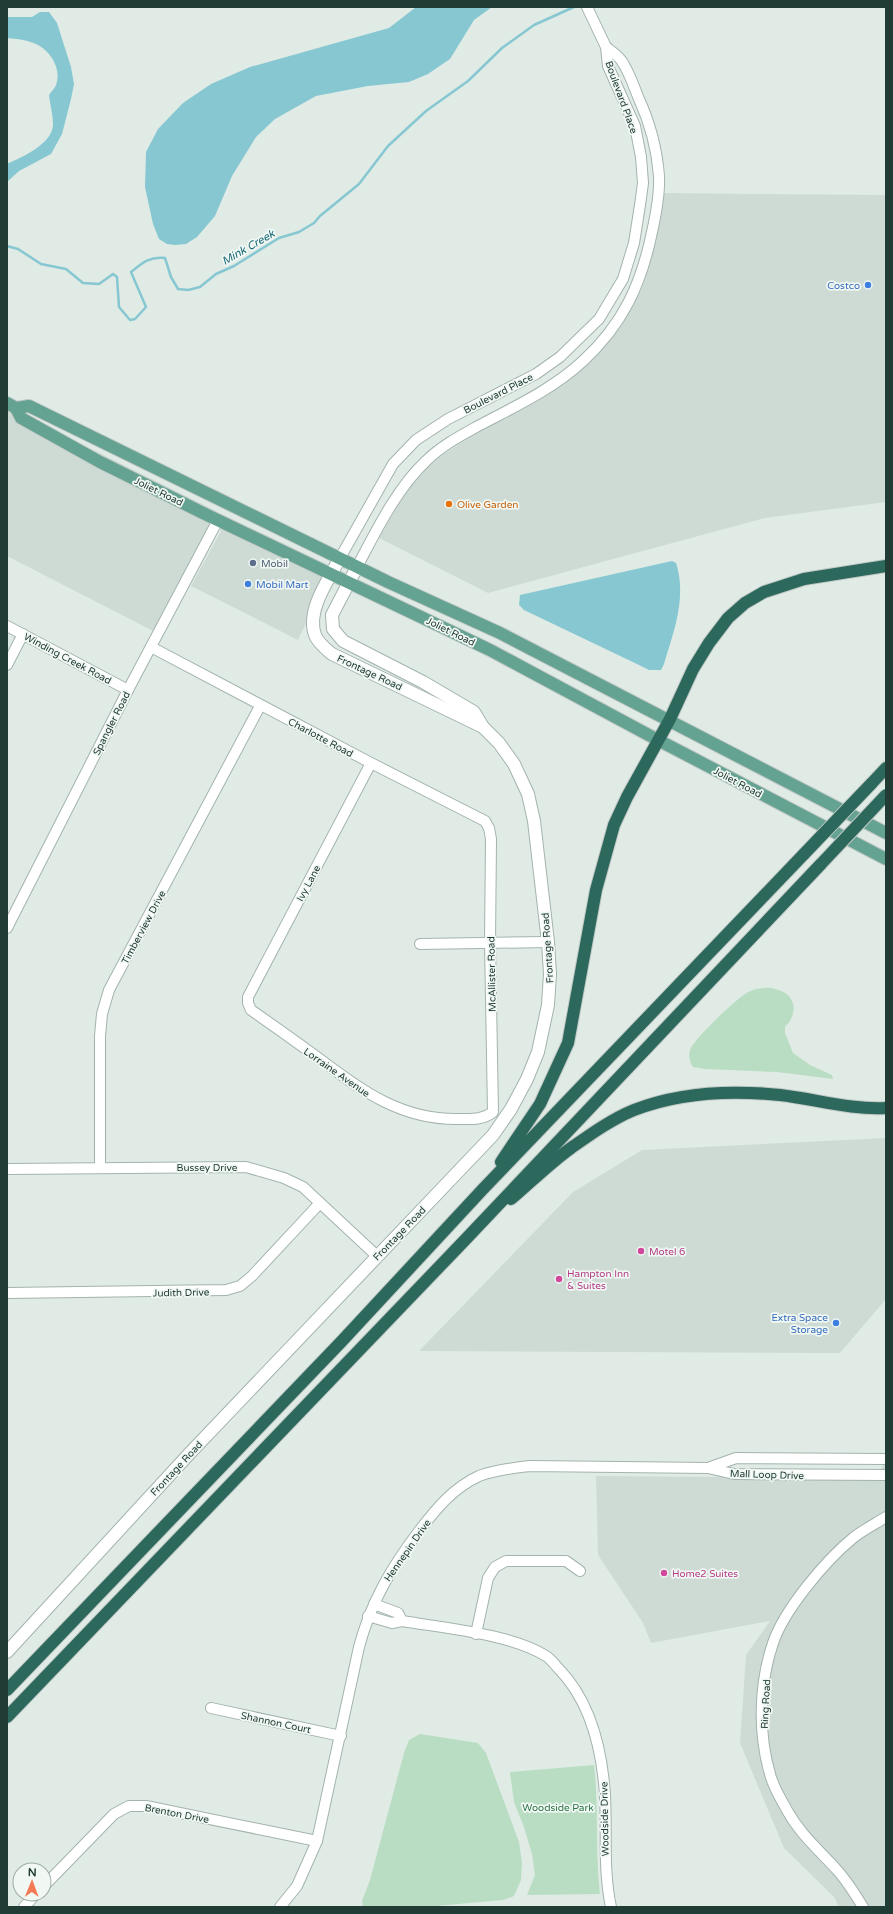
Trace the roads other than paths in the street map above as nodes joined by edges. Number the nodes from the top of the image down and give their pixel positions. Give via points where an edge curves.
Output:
1 (588, 9) edge
2 (606, 47) junction
3 (640, 205) junction
4 (658, 208) junction
5 (12, 405) edge
6 (218, 520) junction
7 (340, 558) junction
8 (886, 566) edge
9 (357, 567) junction
10 (332, 574) junction
11 (348, 582) junction
12 (7, 626) edge
13 (23, 634) junction
14 (151, 647) junction
15 (7, 665) edge
16 (128, 690) junction
17 (260, 706) junction
18 (670, 719) junction
19 (483, 727) junction
20 (658, 740) junction
21 (371, 764) junction
22 (886, 768) edge
23 (886, 794) edge
24 (489, 828) joint
25 (886, 833) edge
26 (886, 859) edge
27 (7, 928) edge
28 (548, 942) junction
29 (490, 943) junction
30 (420, 944) dead end
31 (248, 1003) joint
32 (886, 1108) edge
33 (487, 1117) joint
34 (100, 1168) junction
35 (7, 1169) edge
36 (483, 1189) junction
37 (320, 1203) junction
38 (464, 1241) junction
39 (377, 1256) junction
40 (7, 1293) edge
41 (886, 1459) edge
42 (708, 1468) junction
43 (886, 1475) edge
44 (886, 1517) edge
45 (580, 1571) dead end
46 (374, 1604) junction
47 (368, 1616) junction
48 (402, 1621) junction
49 (476, 1634) junction
50 (7, 1652) edge
51 (7, 1690) edge
52 (211, 1708) dead end
53 (7, 1718) edge
54 (341, 1736) junction
55 (317, 1841) junction
56 (52, 1878) edge
57 (280, 1907) edge
58 (611, 1907) edge
59 (863, 1907) edge

1 - 2 street
2 - 3 street, Boulevard Place via 608,66 635,126 643,183
2 - 4 street, Boulevard Place via 621,60 646,114 659,176
3 - 4 street
3 - 7 street, Boulevard Place via 634,243 623,279 599,319 560,358 536,374 448,419 416,440 393,464
4 - 9 street, Boulevard Place via 640,282 629,304 607,334 583,361 559,380 447,444 427,460 412,474 400,491
5 - 6 main road, Joliet Road via 21,418 80,451
5 - 7 main road, Joliet Road via 29,406
6 - 10 main road, Joliet Road
6 - 14 street, Spangler Road
7 - 9 main road, Joliet Road
7 - 10 street, Frontage Road
8 - 18 highway via 793,582 764,592 745,603 728,618 709,643 693,669
9 - 11 street, Frontage Road
9 - 18 main road, Joliet Road via 500,633
10 - 11 main road, Joliet Road
10 - 19 street, Frontage Road via 315,611 315,635 322,646 332,654
11 - 19 street, Frontage Road via 332,615 332,629 343,641 423,682 474,712
11 - 20 main road, Joliet Road via 490,650
12 - 13 street, Winding Creek Road
13 - 15 street
13 - 16 street, Winding Creek Road
14 - 16 street, Spangler Road
14 - 17 street, Charlotte Road
16 - 27 street, Spangler Road
17 - 21 street, Charlotte Road
17 - 34 street, Timberview Drive via 109,990 102,1014 100,1036
18 - 20 highway
18 - 25 main road, Joliet Road
19 - 28 street, Frontage Road via 509,755 528,794 534,821
20 - 26 main road, Joliet Road
20 - 36 highway via 627,797 604,856 568,1043 540,1104
21 - 24 street, Charlotte Road via 485,821
21 - 31 street, Ivy Lane via 248,997
22 - 36 highway, bridge
23 - 38 highway, bridge
24 - 29 street, McAllister Road
28 - 29 street
28 - 39 street, Frontage Road via 548,1004 538,1052 512,1109 492,1135
29 - 30 street
29 - 33 street, McAllister Road via 494,1112
31 - 33 street, Lorraine Avenue via 251,1010 380,1101 431,1117
32 - 38 highway via 750,1092 704,1093 660,1102 633,1111 605,1125 570,1149
34 - 35 street, Bussey Drive
34 - 37 street, Bussey Drive via 246,1167 284,1178 303,1187
36 - 51 highway via 341,1342
37 - 39 street, Bussey Drive
37 - 40 street, Judith Drive via 240,1286 226,1290
38 - 53 highway
39 - 50 street, Frontage Road via 189,1454
41 - 42 street, Mall Loop Drive via 736,1458
42 - 43 street, Mall Loop Drive via 734,1474
42 - 46 street, Hennepin Drive via 530,1466 479,1476 458,1488 438,1507 395,1564
44 - 59 street, Ring Road via 853,1538 821,1570 788,1613 773,1643 764,1681 762,1710 763,1744 770,1776 788,1813 806,1838 838,1870
45 - 49 street via 566,1561 506,1561 495,1567 488,1578
46 - 47 street, Hennepin Drive
46 - 48 street, Woodside Drive via 398,1613
47 - 48 street, Woodside Drive via 392,1623
47 - 54 street, Hennepin Drive
48 - 49 street, Woodside Drive
49 - 58 street, Woodside Drive via 529,1647 548,1657 564,1673 582,1699 592,1724 604,1781 605,1860
52 - 54 street, Shannon Court
54 - 55 street, Hennepin Drive
55 - 56 street, Brenton Drive via 146,1806 129,1806 114,1814
55 - 57 street, Hennepin Drive via 297,1886

